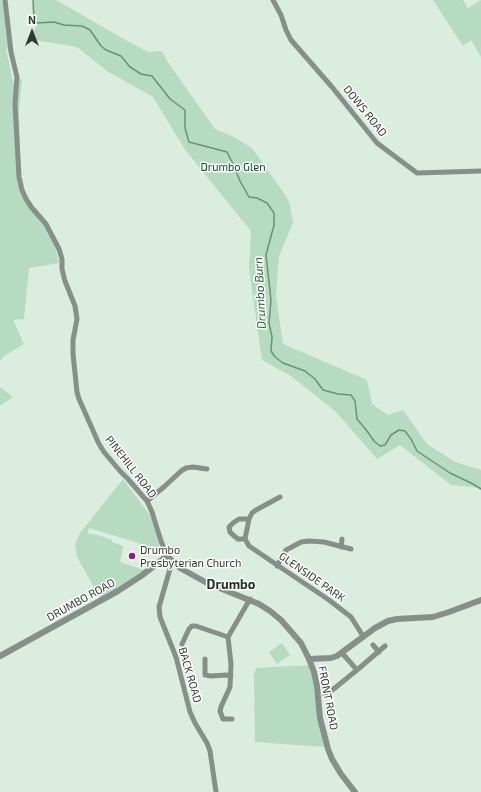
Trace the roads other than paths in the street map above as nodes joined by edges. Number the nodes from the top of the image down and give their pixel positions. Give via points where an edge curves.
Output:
1 (5, 0) edge
2 (273, 0) edge
3 (481, 171) edge
4 (207, 469) dead end
5 (280, 497) dead end
6 (147, 501) junction
7 (249, 519) junction
8 (245, 539) junction
9 (342, 539) dead end
10 (341, 547) junction
11 (351, 549) dead end
12 (168, 556) junction
13 (172, 562) junction
14 (277, 566) junction
15 (250, 599) junction
16 (481, 600) edge
17 (363, 636) junction
18 (228, 637) junction
19 (182, 644) dead end
20 (373, 645) dead end
21 (385, 646) dead end
22 (379, 652) junction
23 (342, 653) junction
24 (0, 656) edge
25 (204, 659) dead end
26 (309, 659) junction
27 (357, 670) junction
28 (231, 676) junction
29 (324, 686) dead end
30 (330, 692) junction
31 (325, 696) dead end
32 (232, 719) dead end
33 (216, 792) edge
34 (355, 792) edge

1 - 6 street, PINEHILL ROAD via 11,52 17,77 15,104 19,177 26,199 46,224 59,250 65,281 75,306 73,354 77,392 104,452
2 - 3 street, DOWS ROAD via 291,40 377,143 417,173
4 - 6 street via 186,468
5 - 7 street, GLENSIDE PARK via 256,510
6 - 12 street, PINEHILL ROAD
7 - 8 street
7 - 8 street, GLENSIDE PARK via 239,519 229,527 230,532 238,539
8 - 14 street, GLENSIDE PARK via 249,546
9 - 10 street
10 - 11 street
10 - 14 street via 324,542 301,542 286,550
12 - 13 street, FRONT ROAD
12 - 24 street, DRUMBO ROAD via 118,591
13 - 15 street, FRONT ROAD via 207,583
13 - 33 street, BACK ROAD via 159,607 160,617 176,657 192,718 210,751
14 - 17 street, GLENSIDE PARK via 351,617
15 - 18 street
15 - 26 street, FRONT ROAD via 270,611 288,627 301,643
16 - 17 street via 433,617 388,621
17 - 23 street
18 - 19 street via 192,626
18 - 28 street
20 - 22 street
21 - 22 street
22 - 27 street
23 - 26 street via 330,658
23 - 27 street
25 - 28 street via 205,675
26 - 34 street, FRONT ROAD via 316,679 320,718 328,749
27 - 30 street
28 - 32 street via 230,687 220,711 223,718
29 - 30 street
30 - 31 street

